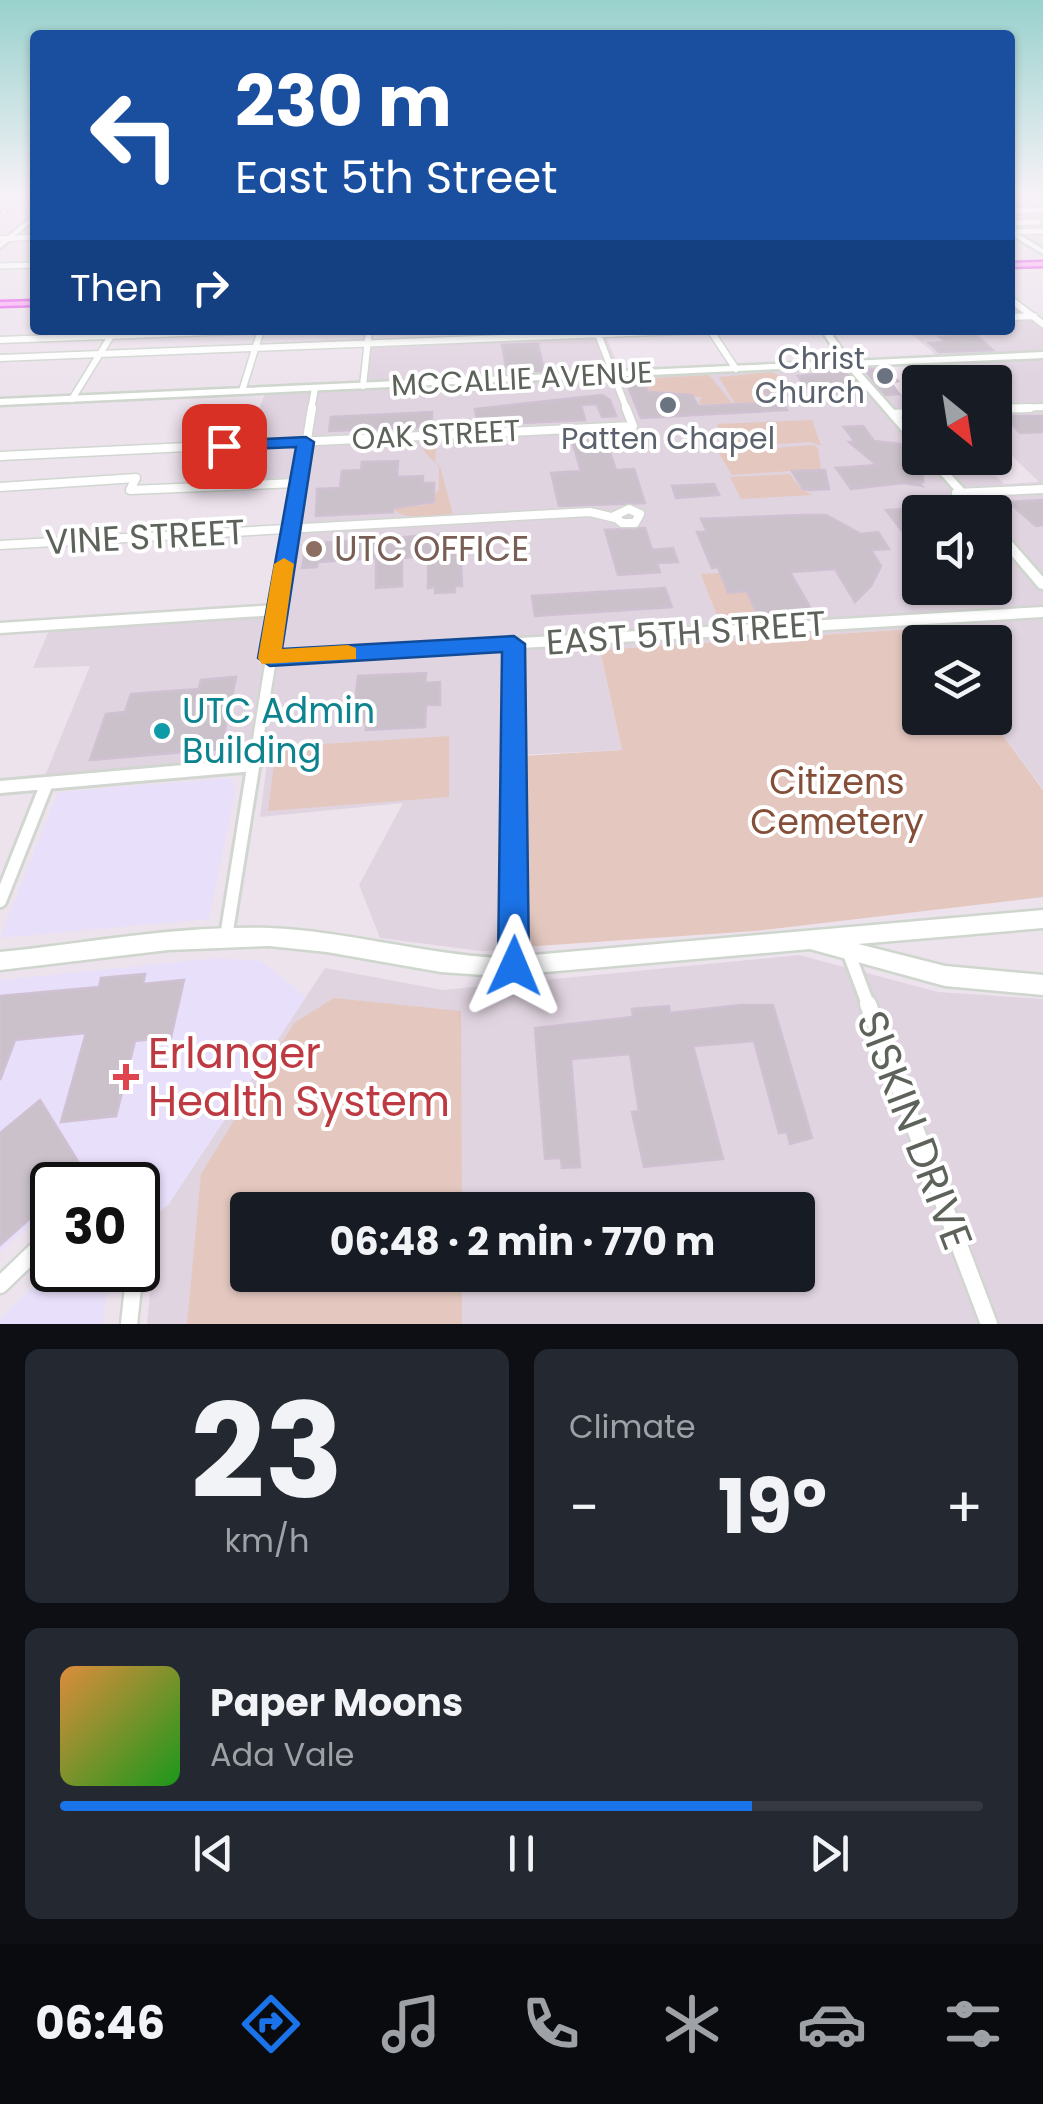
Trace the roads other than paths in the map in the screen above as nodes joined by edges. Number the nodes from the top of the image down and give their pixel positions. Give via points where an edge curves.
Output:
1 (30, 264) edge
2 (1043, 264) edge
3 (1015, 265) edge
4 (0, 266) edge
5 (30, 303) edge
6 (1015, 303) edge
7 (0, 304) edge
8 (1033, 316) junction
9 (1043, 316) edge
10 (1015, 317) edge
11 (1043, 324) edge
12 (51, 335) edge
13 (119, 335) edge
14 (260, 335) edge
15 (369, 335) edge
16 (572, 335) edge
17 (598, 335) edge
18 (712, 335) edge
19 (829, 335) edge
20 (111, 336) junction
21 (48, 338) junction
22 (0, 340) edge
23 (368, 343) junction
24 (256, 347) junction
25 (100, 354) junction
26 (1043, 355) edge
27 (33, 357) junction
28 (0, 358) edge
29 (848, 364) junction
30 (736, 369) junction
31 (614, 374) junction
32 (363, 386) junction
33 (315, 388) junction
34 (242, 391) junction
35 (72, 398) junction
36 (2, 404) edge
37 (1043, 407) edge
38 (1012, 408) edge
39 (902, 413) edge
40 (892, 414) junction
41 (902, 425) edge
42 (306, 442) junction
43 (0, 456) edge
44 (945, 475) edge
45 (298, 483) junction
46 (0, 487) edge
47 (1043, 488) edge
48 (959, 493) joint
49 (624, 509) junction
50 (590, 512) junction
51 (615, 518) junction
52 (291, 528) junction
53 (0, 545) edge
54 (1012, 548) edge
55 (1042, 582) edge
56 (276, 610) junction
57 (1043, 612) edge
58 (0, 628) edge
59 (514, 644) junction
60 (270, 658) junction
61 (254, 764) junction
62 (47, 783) junction
63 (0, 787) edge
64 (0, 901) edge
65 (1043, 919) edge
66 (226, 937) junction
67 (848, 943) junction
68 (0, 961) edge
69 (514, 966) junction
70 (1043, 986) edge
71 (30, 1257) edge
72 (0, 1286) edge
73 (133, 1292) edge
74 (129, 1324) edge
75 (989, 1324) edge

1 - 4 street
2 - 3 main road
5 - 7 main road
6 - 8 street
8 - 9 street
8 - 10 street
8 - 11 street
12 - 21 street
13 - 20 street
14 - 24 street
15 - 23 street
16 - 23 street
17 - 31 street
18 - 30 street
19 - 29 main road
20 - 21 street
20 - 25 street
21 - 22 street
21 - 27 street
23 - 24 street
23 - 32 street
24 - 25 street
24 - 34 street
25 - 27 street
25 - 35 street
26 - 29 main road, MCCALLIE AVENUE
27 - 28 street
29 - 30 main road, MCCALLIE AVENUE
29 - 40 main road
30 - 31 main road, MCCALLIE AVENUE
31 - 32 main road, MCCALLIE AVENUE
31 - 42 street, OAK STREET via 633,426
32 - 33 main road, MCCALLIE AVENUE
33 - 34 main road, MCCALLIE AVENUE
33 - 42 street
34 - 35 main road, MCCALLIE AVENUE
35 - 36 main road, MCCALLIE AVENUE
37 - 38 street
39 - 40 street
40 - 41 main road
42 - 43 street, OAK STREET
42 - 45 street
44 - 48 main road
45 - 46 street via 130,490 136,478
45 - 52 street
47 - 48 street
49 - 50 street, VINE STREET
49 - 51 street
49 - 51 street via 639,519 629,524
50 - 51 street, VINE STREET
50 - 52 street, VINE STREET
52 - 53 street, VINE STREET
52 - 56 street
54 - 55 main road
56 - 58 street
56 - 60 street
57 - 59 street, EAST 5TH STREET
59 - 60 street, EAST 5TH STREET
59 - 69 street
60 - 61 street
61 - 62 street
61 - 66 street
62 - 63 street
62 - 64 street
65 - 67 main road
66 - 68 main road
66 - 69 main road via 309,940 450,966
67 - 69 main road via 786,942
67 - 70 main road via 945,976
67 - 75 street, SISKIN DRIVE
71 - 72 street
73 - 74 street

